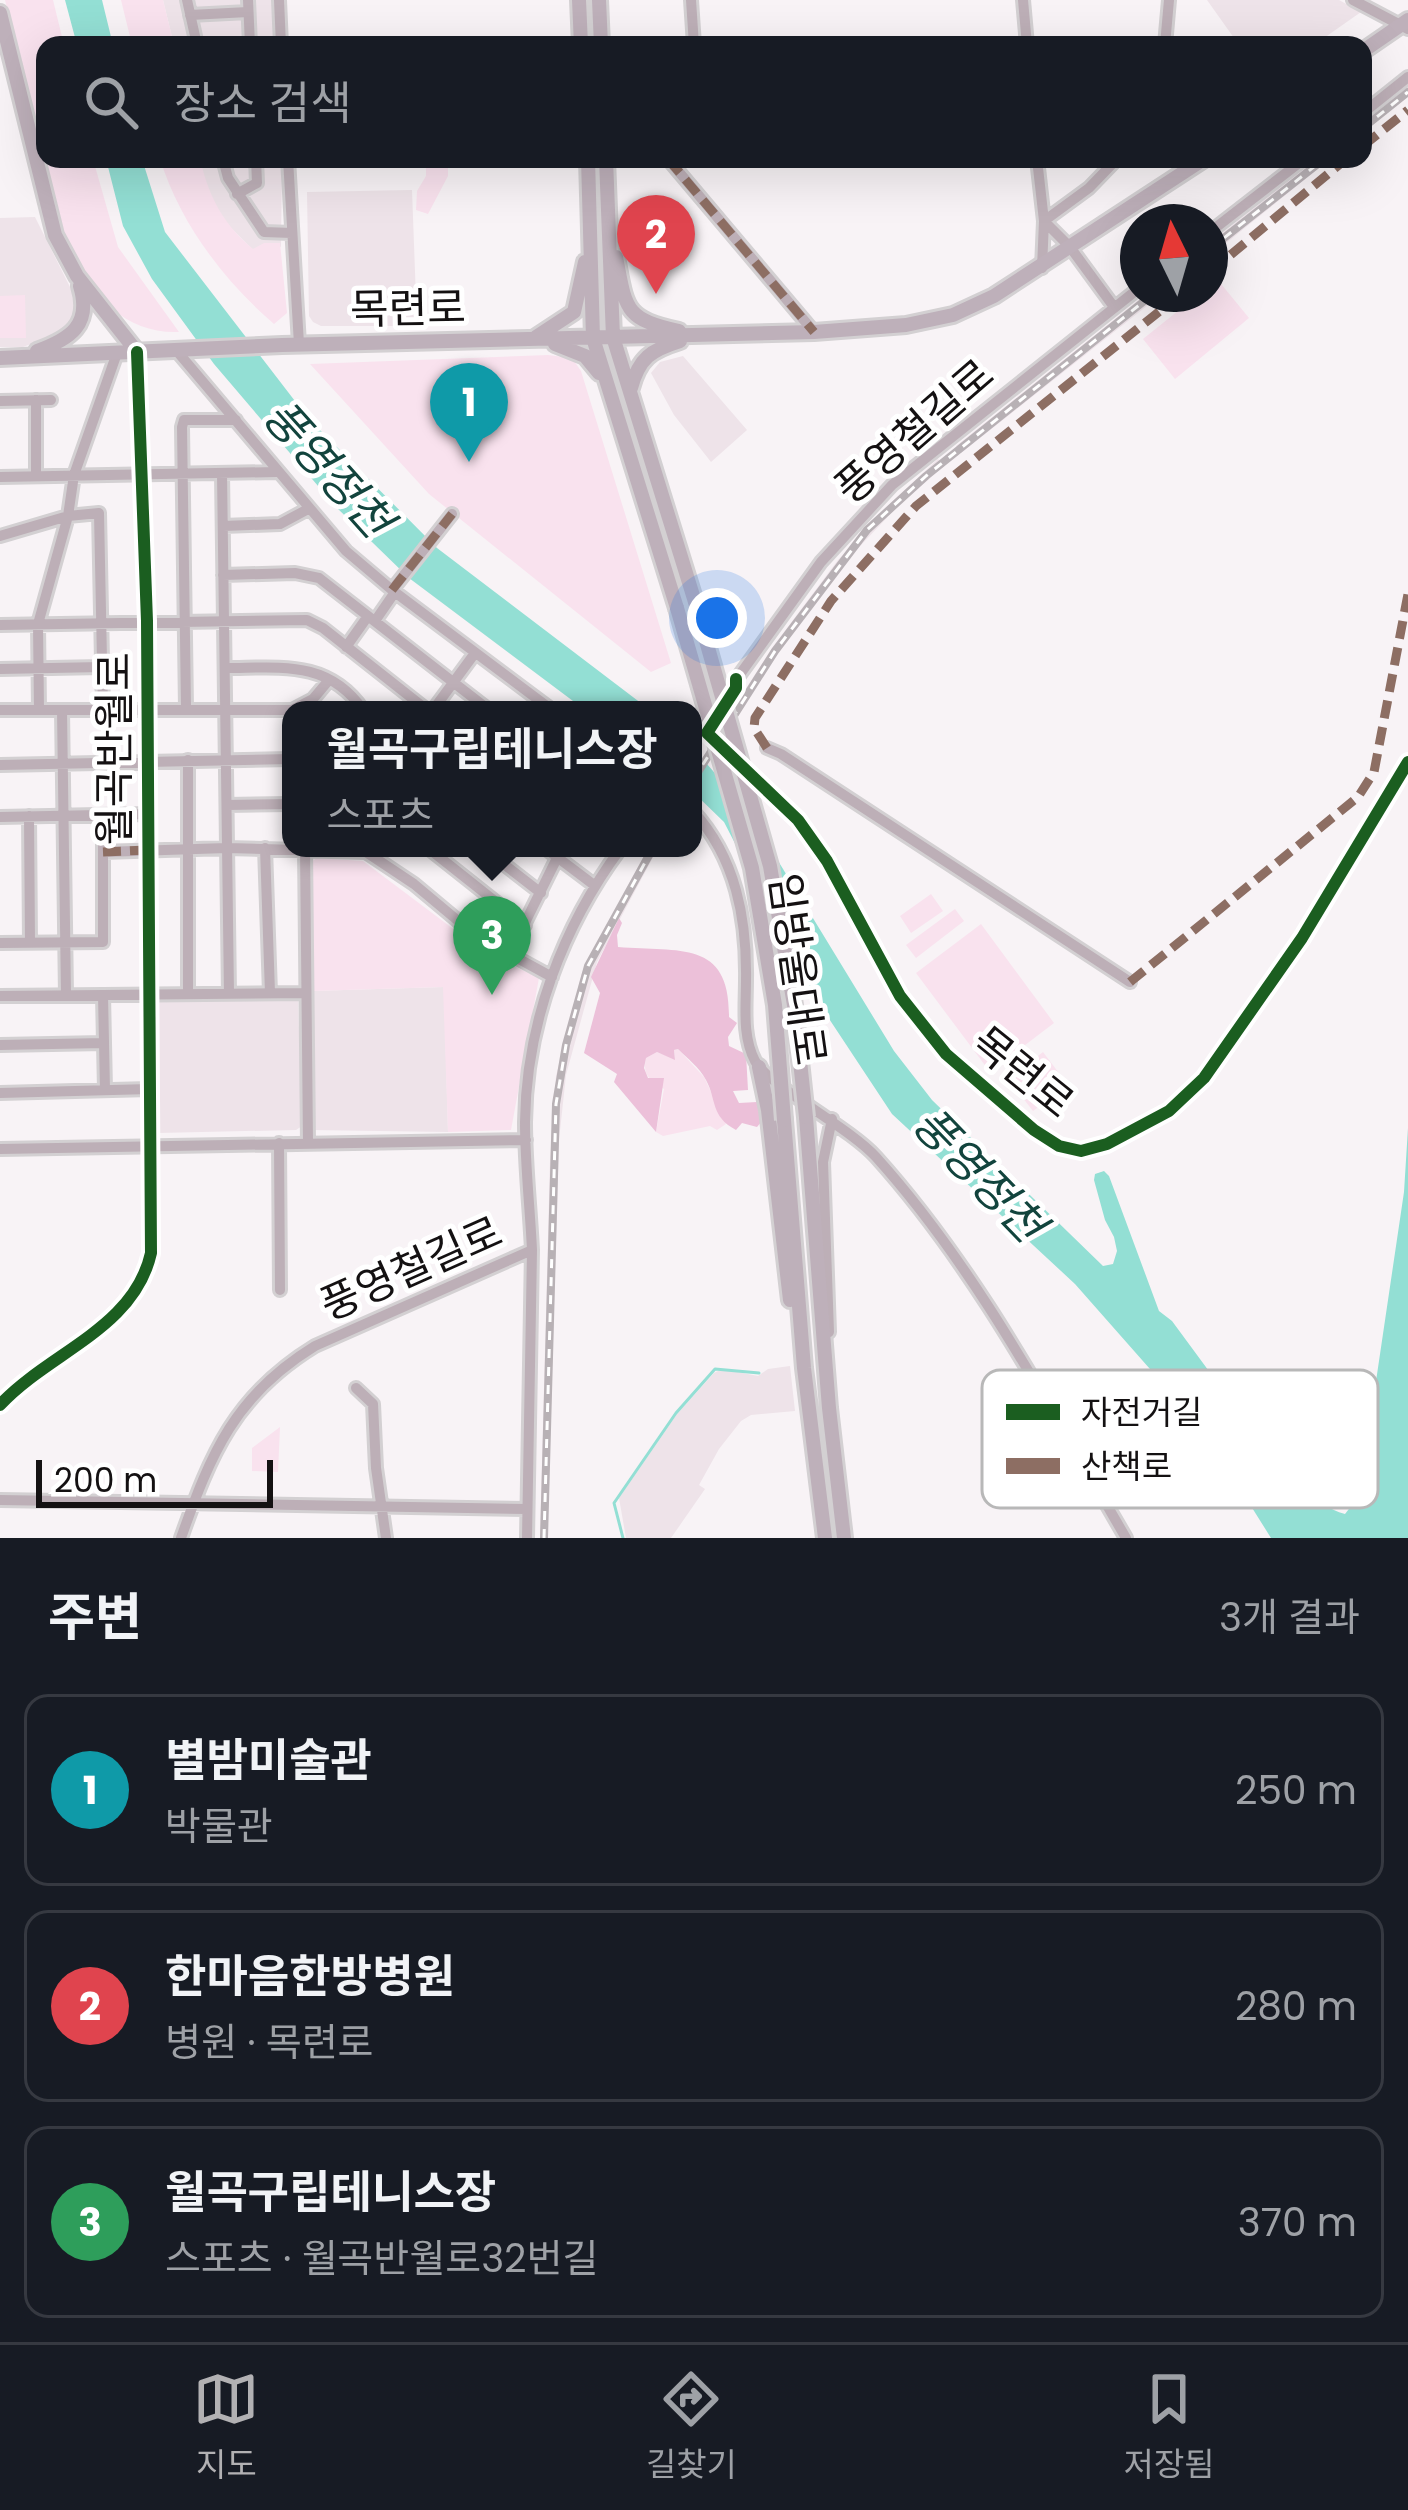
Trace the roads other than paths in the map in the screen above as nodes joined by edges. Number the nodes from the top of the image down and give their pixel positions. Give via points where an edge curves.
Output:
1 (187, 0) edge
2 (279, 0) edge
3 (579, 0) edge
4 (599, 0) edge
5 (691, 0) edge
6 (1023, 0) edge
7 (1169, 0) edge
8 (1353, 0) edge
9 (248, 6) edge
10 (0, 13) edge
11 (190, 15) junction
12 (1406, 25) edge
13 (195, 36) edge
14 (250, 36) edge
15 (281, 36) edge
16 (581, 36) edge
17 (601, 36) edge
18 (693, 36) edge
19 (1026, 36) edge
20 (1166, 36) edge
21 (1372, 46) edge
22 (1408, 77) edge
23 (1372, 106) edge
24 (36, 166) edge
25 (36, 168) edge
26 (227, 168) edge
27 (256, 168) edge
28 (288, 168) edge
29 (588, 168) edge
30 (606, 168) edge
31 (676, 168) edge
32 (1038, 168) edge
33 (1109, 168) edge
34 (1190, 168) edge
35 (1292, 168) edge
36 (237, 194) junction
37 (591, 215) junction
38 (608, 215) junction
39 (1228, 218) edge
40 (1044, 220) junction
41 (292, 233) junction
42 (1070, 248) junction
43 (1042, 268) junction
44 (77, 276) junction
45 (1120, 302) edge
46 (1114, 307) junction
47 (814, 332) junction
48 (699, 335) junction
49 (592, 338) junction
50 (613, 338) junction
51 (532, 339) junction
52 (299, 344) junction
53 (181, 350) junction
54 (117, 352) junction
55 (137, 352) junction
56 (22, 357) junction
57 (0, 358) edge
58 (630, 393) junction
59 (610, 394) junction
60 (36, 400) junction
61 (51, 400) dead end
62 (0, 401) edge
63 (236, 421) junction
64 (222, 472) junction
65 (276, 472) junction
66 (143, 473) junction
67 (184, 473) junction
68 (74, 475) junction
69 (36, 476) junction
70 (0, 477) edge
71 (308, 509) junction
72 (68, 515) junction
73 (450, 518) dead end
74 (223, 526) junction
75 (0, 536) edge
76 (223, 575) junction
77 (394, 589) junction
78 (374, 620) junction
79 (146, 621) junction
80 (186, 621) junction
81 (224, 622) junction
82 (102, 623) junction
83 (38, 624) junction
84 (0, 625) edge
85 (350, 651) junction
86 (475, 652) junction
87 (102, 667) junction
88 (38, 668) junction
89 (224, 668) junction
90 (0, 669) edge
91 (328, 680) junction
92 (453, 682) junction
93 (309, 701) edge
94 (352, 701) edge
95 (418, 701) edge
96 (437, 701) edge
97 (477, 701) edge
98 (540, 701) edge
99 (186, 708) junction
100 (147, 709) junction
101 (225, 709) junction
102 (0, 710) edge
103 (39, 710) junction
104 (62, 710) junction
105 (103, 710) junction
106 (282, 710) edge
107 (706, 729) junction
108 (702, 733) edge
109 (767, 748) dead end
110 (282, 759) edge
111 (188, 760) junction
112 (226, 760) junction
113 (148, 762) junction
114 (1408, 762) edge
115 (63, 764) junction
116 (0, 765) edge
117 (282, 804) edge
118 (226, 805) junction
119 (148, 814) junction
120 (103, 815) junction
121 (28, 816) junction
122 (64, 816) junction
123 (0, 817) edge
124 (702, 824) edge
125 (189, 848) junction
126 (227, 848) junction
127 (265, 848) junction
128 (282, 848) edge
129 (148, 850) junction
130 (103, 852) junction
131 (305, 857) edge
132 (376, 857) edge
133 (439, 857) edge
134 (495, 857) edge
135 (558, 857) edge
136 (564, 857) edge
137 (614, 857) edge
138 (594, 885) junction
139 (541, 892) junction
140 (525, 925) junction
141 (65, 942) junction
142 (0, 943) edge
143 (30, 943) junction
144 (509, 955) junction
145 (552, 977) junction
146 (1130, 982) dead end
147 (148, 994) junction
148 (188, 994) junction
149 (229, 994) junction
150 (270, 994) junction
151 (305, 994) junction
152 (66, 995) junction
153 (103, 995) junction
154 (0, 996) edge
155 (104, 1043) junction
156 (0, 1045) edge
157 (759, 1067) junction
158 (151, 1089) junction
159 (105, 1090) junction
160 (0, 1093) edge
161 (832, 1119) junction
162 (777, 1122) junction
163 (526, 1140) junction
164 (859, 1140) junction
165 (279, 1143) junction
166 (308, 1143) junction
167 (151, 1145) junction
168 (825, 1147) junction
169 (0, 1150) edge
170 (532, 1250) junction
171 (280, 1290) dead end
172 (1023, 1370) edge
173 (356, 1388) dead end
174 (828, 1401) junction
175 (0, 1406) edge
176 (0, 1500) edge
177 (193, 1505) junction
178 (384, 1508) junction
179 (1108, 1508) edge
180 (527, 1509) junction
181 (181, 1538) edge
182 (386, 1538) edge
183 (527, 1538) edge
184 (825, 1538) edge
185 (844, 1538) edge
186 (1126, 1538) edge

1 - 11 street
2 - 15 street
3 - 16 main road
4 - 17 main road
5 - 18 street
6 - 19 street
7 - 20 street
8 - 12 street
9 - 11 street
9 - 14 street
10 - 24 main road
11 - 13 street
12 - 21 main road
22 - 23 street
25 - 44 main road
26 - 36 street
27 - 36 street via 257,183
28 - 41 street
29 - 37 main road, 임방울대로
30 - 38 main road
31 - 47 street
32 - 40 street
33 - 40 street
34 - 42 main road, 목련로
35 - 39 street
36 - 41 street via 266,235
37 - 38 main road
37 - 49 main road, 임방울대로
37 - 51 main road via 574,312
38 - 48 main road via 628,310 652,325
38 - 50 main road
40 - 42 street
40 - 43 street
41 - 52 street
42 - 43 main road, 목련로
42 - 46 street
43 - 47 main road, 목련로 via 953,315
44 - 55 main road
44 - 56 main road via 84,313 77,330
45 - 46 street, 풍영철길로
46 - 107 street, 풍영철길로 via 892,485 821,562
47 - 48 main road, 목련로
48 - 50 main road, 목련로
48 - 58 main road via 648,353
49 - 50 main road, 목련로
49 - 51 main road, 목련로
49 - 59 main road, 임방울대로
50 - 58 main road
51 - 52 main road, 목련로
51 - 59 main road via 585,356
52 - 53 main road, 목련로
53 - 55 main road, 목련로
53 - 63 street
54 - 55 main road, 목련로
54 - 56 main road, 목련로
54 - 68 street
55 - 66 street, 월곡반월로
56 - 57 main road, 목련로
58 - 174 main road, 임방울대로, bridge via 770,866 794,1005
59 - 162 main road, 임방울대로, bridge via 752,868 775,1004
60 - 61 street
60 - 62 street
60 - 69 street
63 - 65 street
63 - 67 street via 184,420
64 - 65 street
64 - 67 street
64 - 74 street
65 - 71 street
66 - 67 street
66 - 68 street
66 - 79 street, 월곡반월로
67 - 80 street
68 - 69 street
68 - 72 street
69 - 70 street
71 - 74 street via 280,524
71 - 77 street
72 - 75 street
72 - 82 street via 99,513
72 - 83 street
73 - 77 street
74 - 76 street
76 - 78 street via 307,573
76 - 81 street
77 - 78 street
77 - 86 street
78 - 85 street
78 - 92 street
79 - 80 street
79 - 82 street
79 - 100 street, 월곡반월로
80 - 81 street
80 - 99 street
81 - 85 street via 307,620
81 - 89 street
82 - 83 street
82 - 87 street
83 - 84 street
83 - 88 street
85 - 95 street
86 - 92 street
86 - 98 street
87 - 88 street
87 - 105 street
88 - 90 street
88 - 103 street
89 - 91 street via 302,668
89 - 101 street
91 - 93 street
91 - 94 street
92 - 96 street
92 - 97 street
99 - 100 street
99 - 101 street
100 - 105 street
100 - 113 street, 월곡반월로
101 - 106 street
101 - 112 street
102 - 103 street
103 - 104 street
104 - 105 street
104 - 115 street
107 - 108 street
107 - 114 street, 목련로 via 798,820 900,996 946,1054 1034,1130 1081,1151 1169,1111 1204,1078
109 - 146 street
110 - 112 street
111 - 112 street
111 - 113 street
111 - 125 street
112 - 118 street
113 - 115 street
113 - 119 street, 월곡반월로
115 - 116 street
115 - 122 street
117 - 118 street
118 - 126 street
119 - 120 street
119 - 129 street, 월곡반월로
120 - 122 street
120 - 130 street
121 - 122 street
121 - 123 street
121 - 143 street
122 - 141 street
124 - 157 street via 742,909 746,1027
125 - 126 street
125 - 129 street
125 - 148 street
126 - 127 street
126 - 149 street
127 - 128 street
127 - 150 street
129 - 130 street
129 - 147 street, 월곡반월로
130 - 141 street via 104,942
131 - 151 street
132 - 144 street
133 - 140 street
134 - 139 street
135 - 139 street
136 - 138 street
137 - 138 street, 풍영철길로
138 - 145 street, 풍영철길로
139 - 140 street
140 - 144 street
141 - 143 street
141 - 152 street
142 - 143 street
144 - 145 street
145 - 163 street, 풍영철길로 via 530,1069
147 - 148 street
147 - 153 street
147 - 158 street, 월곡반월로
148 - 149 street
149 - 150 street
150 - 151 street
151 - 166 street
152 - 153 street
152 - 154 street
153 - 155 street
155 - 156 street
155 - 159 street
157 - 161 street
157 - 162 main road
158 - 159 street
158 - 167 street, 월곡반월로
159 - 160 street
161 - 164 street
161 - 168 street
162 - 184 main road, 임방울대로
163 - 166 street
163 - 170 street, 풍영철길로
164 - 168 street
164 - 172 street via 948,1248
165 - 166 street
165 - 167 street
165 - 171 street
167 - 169 street
167 - 175 street, 월곡반월로 via 152,1253 138,1293
168 - 174 street
170 - 177 street, 풍영철길로 via 284,1365 227,1430
170 - 180 street
173 - 178 street via 373,1404
174 - 185 main road, 임방울대로
176 - 177 street
177 - 178 street
177 - 181 street, 풍영철길로
178 - 180 street
178 - 182 street
179 - 186 street
180 - 183 street

